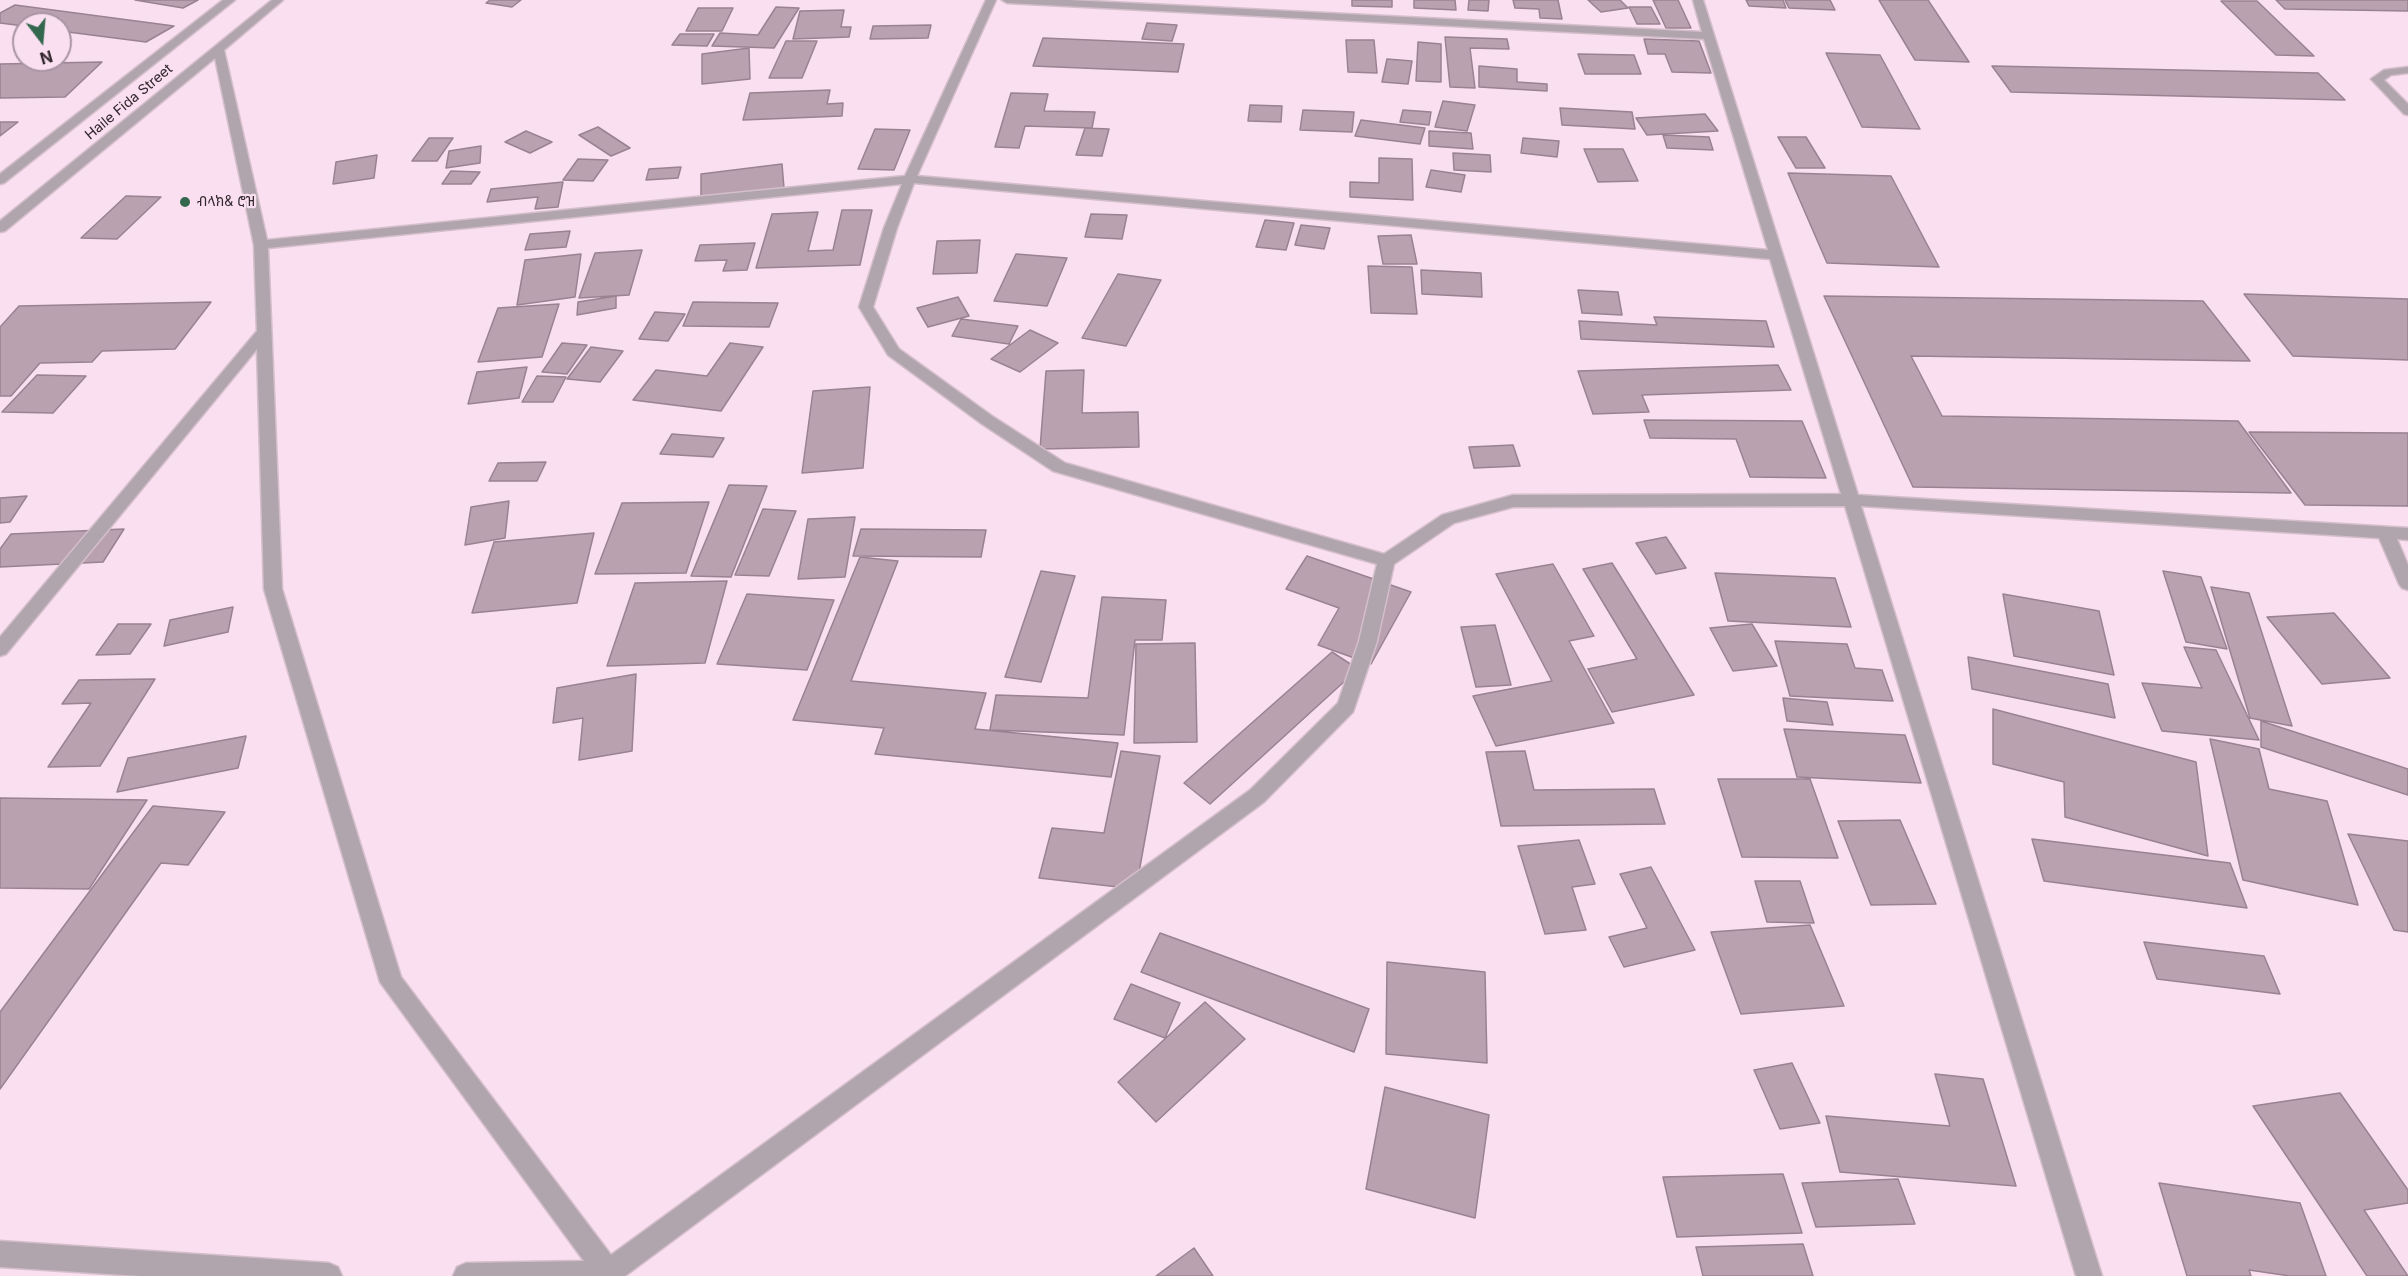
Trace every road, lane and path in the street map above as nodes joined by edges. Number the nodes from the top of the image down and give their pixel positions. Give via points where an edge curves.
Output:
1 (230, 0) edge
2 (278, 0) edge
3 (992, 0) edge
4 (1007, 0) edge
5 (1698, 0) edge
6 (1709, 36) junction
7 (218, 48) junction
8 (2408, 70) edge
9 (2408, 111) edge
10 (909, 179) junction
11 (0, 180) edge
12 (0, 228) edge
13 (261, 245) junction
14 (1776, 255) junction
15 (264, 332) junction
16 (1851, 500) junction
17 (2385, 532) junction
18 (2408, 534) edge
19 (1386, 561) junction
20 (2408, 584) edge
21 (0, 649) edge
22 (0, 1254) edge
23 (609, 1275) edge
24 (329, 1276) edge
25 (466, 1276) edge
26 (2088, 1276) edge

1 - 11 street, Haile Fida Street
2 - 7 street, Haile Fida Street
3 - 10 street
4 - 6 street
5 - 6 street
6 - 14 street
7 - 12 street, Haile Fida Street
7 - 13 street
8 - 9 street via 2388,72 2377,79
10 - 13 street
10 - 14 street
10 - 19 street via 878,259 866,307 893,352 1059,466
13 - 15 street
14 - 16 street
15 - 21 street
15 - 23 street via 273,589 392,982
16 - 17 street
16 - 19 street via 1513,501 1448,519
16 - 26 street
17 - 18 street
17 - 20 street
19 - 23 street via 1368,641 1346,707 1257,795
22 - 24 street
23 - 25 street

